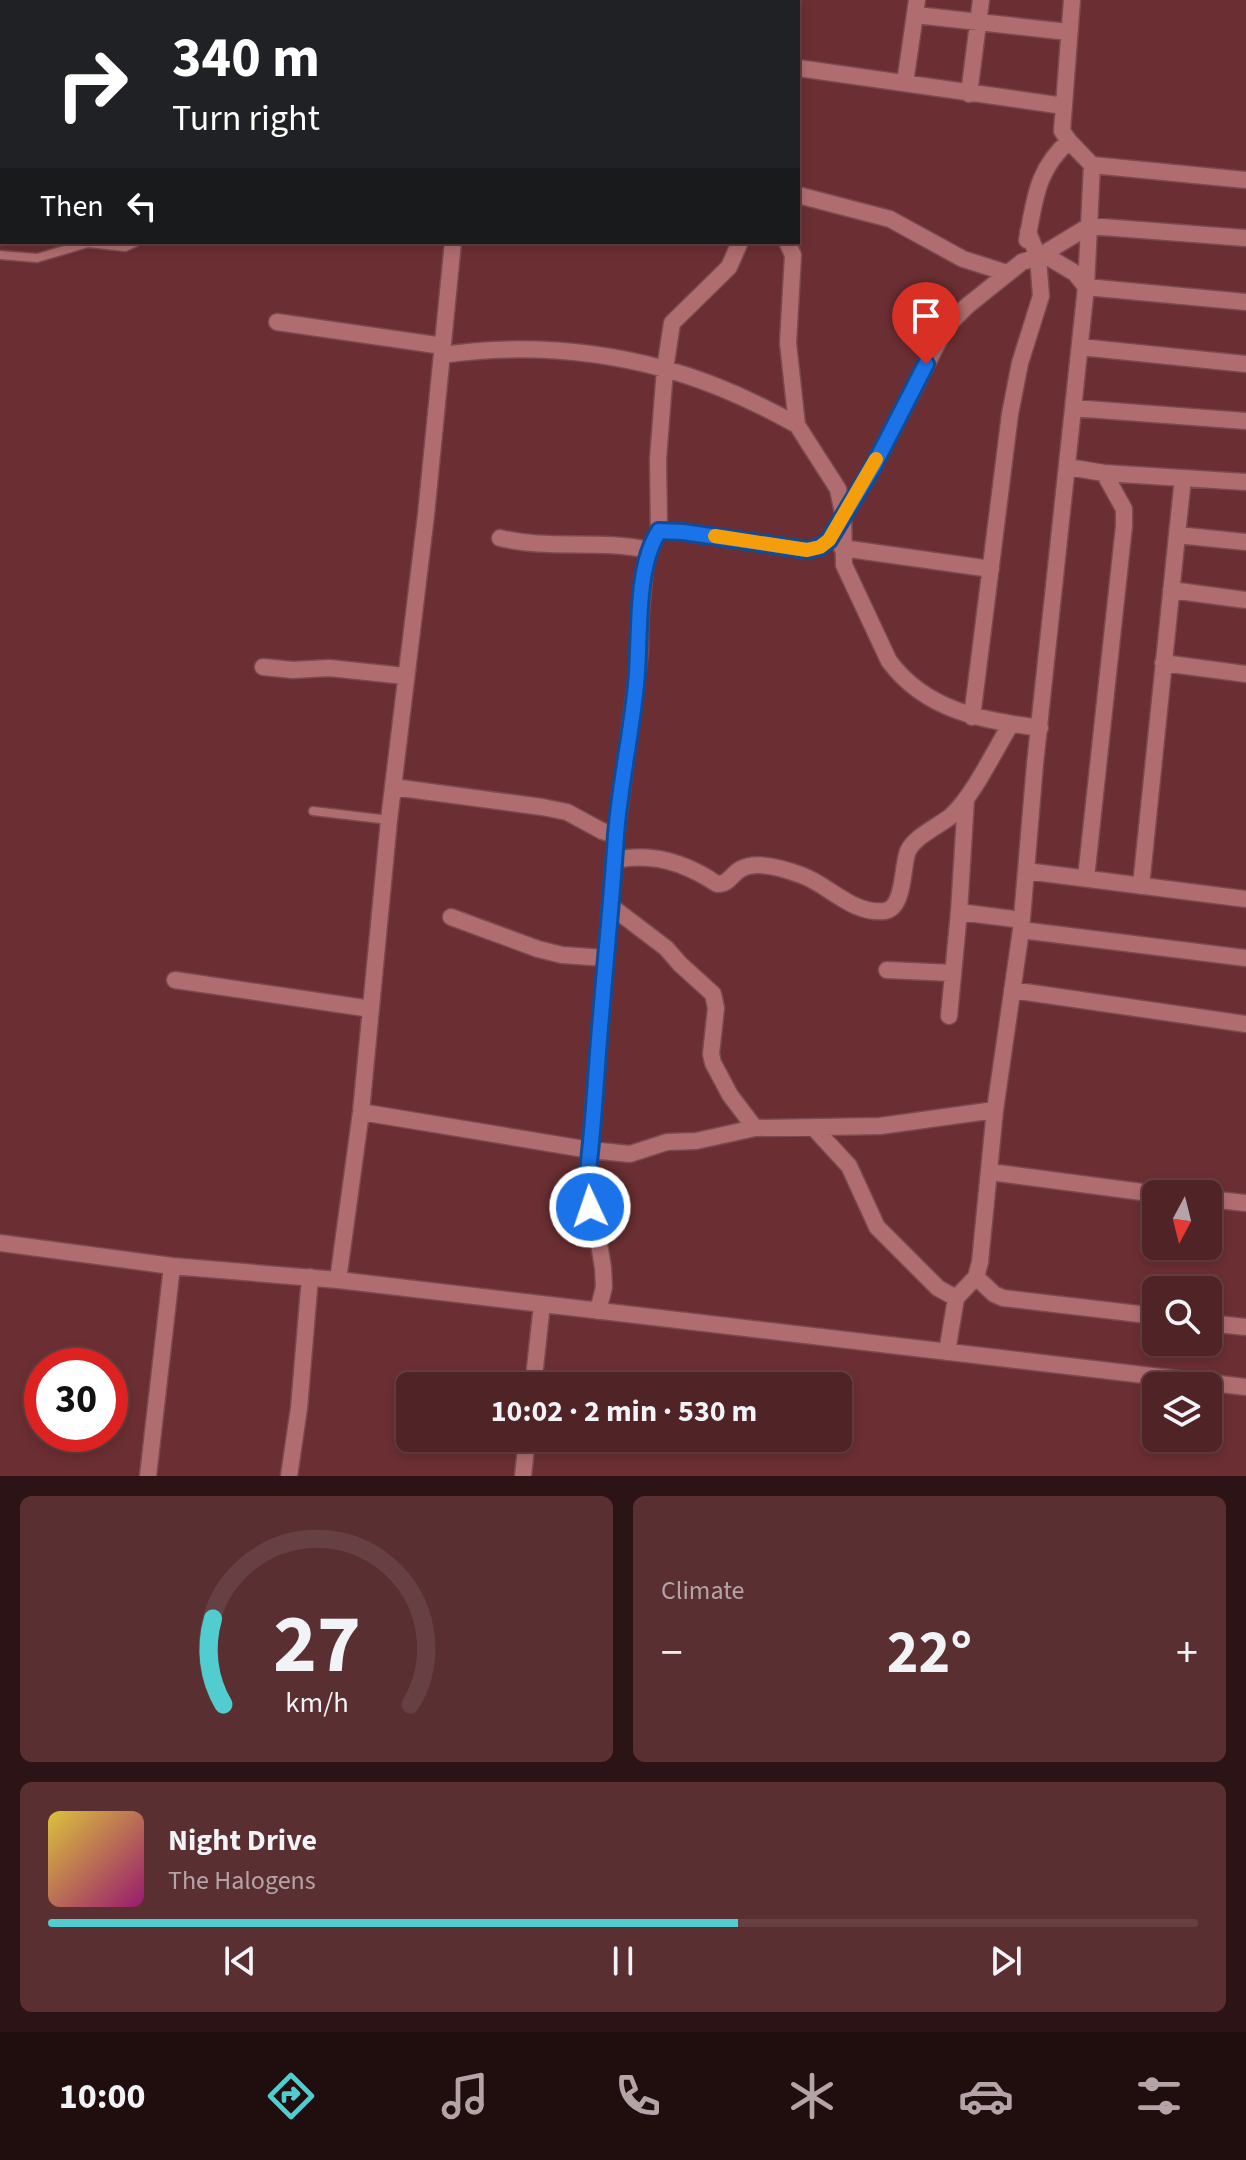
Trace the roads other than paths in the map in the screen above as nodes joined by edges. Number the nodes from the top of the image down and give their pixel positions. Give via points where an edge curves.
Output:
1 (981, 0) edge
2 (1072, 0) edge
3 (916, 8) edge
4 (978, 22) junction
5 (1068, 32) junction
6 (800, 68) edge
7 (905, 83) junction
8 (969, 94) junction
9 (1064, 106) junction
10 (1069, 141) junction
11 (1092, 165) junction
12 (1246, 180) edge
13 (800, 196) edge
14 (1089, 226) junction
15 (1246, 238) edge
16 (85, 244) edge
17 (97, 244) edge
18 (132, 244) edge
19 (453, 244) edge
20 (739, 244) edge
21 (788, 244) edge
22 (0, 255) edge
23 (1034, 257) junction
24 (1007, 273) junction
25 (1086, 287) junction
26 (1246, 302) edge
27 (277, 322) dead end
28 (1080, 347) junction
29 (442, 350) junction
30 (1246, 364) edge
31 (665, 369) junction
32 (1073, 408) junction
33 (1246, 421) edge
34 (797, 425) junction
35 (1068, 467) junction
36 (1104, 473) junction
37 (1183, 478) junction
38 (1246, 482) edge
39 (843, 513) junction
40 (659, 531) junction
41 (1177, 535) junction
42 (500, 538) dead end
43 (1246, 542) edge
44 (649, 550) junction
45 (807, 550) junction
46 (842, 551) junction
47 (991, 569) junction
48 (1171, 590) junction
49 (1246, 600) edge
50 (1163, 663) junction
51 (263, 667) dead end
52 (1246, 674) edge
53 (405, 676) junction
54 (972, 717) junction
55 (1011, 724) junction
56 (1040, 728) junction
57 (393, 787) junction
58 (966, 799) junction
59 (313, 811) dead end
60 (389, 820) junction
61 (616, 835) junction
62 (616, 860) junction
63 (1026, 871) junction
64 (1086, 878) junction
65 (1141, 886) junction
66 (1246, 899) edge
67 (612, 907) junction
68 (959, 912) junction
69 (451, 917) dead end
70 (1022, 925) junction
71 (605, 958) junction
72 (1246, 958) edge
73 (887, 970) dead end
74 (952, 973) junction
75 (175, 980) dead end
76 (1012, 990) junction
77 (371, 1009) junction
78 (949, 1016) dead end
79 (1246, 1024) edge
80 (995, 1110) junction
81 (361, 1112) junction
82 (755, 1128) junction
83 (814, 1128) junction
84 (590, 1150) junction
85 (990, 1172) junction
86 (1142, 1192) edge
87 (1222, 1200) edge
88 (1246, 1203) edge
89 (0, 1243) edge
90 (172, 1266) junction
91 (310, 1277) junction
92 (976, 1277) junction
93 (338, 1280) junction
94 (956, 1298) junction
95 (542, 1304) junction
96 (598, 1311) junction
97 (1142, 1314) edge
98 (1222, 1324) edge
99 (1246, 1327) edge
100 (947, 1352) junction
101 (535, 1372) edge
102 (1246, 1387) edge
103 (526, 1452) edge
104 (148, 1476) edge
105 (289, 1476) edge
106 (523, 1476) edge

1 - 4 street
2 - 5 street
3 - 4 street
3 - 7 street
4 - 5 street
4 - 8 street
5 - 9 street
6 - 7 street
7 - 8 street
8 - 9 street
9 - 10 street via 1062,131
10 - 11 street
10 - 23 street via 1034,195 1028,232
11 - 12 street
11 - 14 street
13 - 24 street via 890,219 963,259
14 - 15 street
14 - 23 street
14 - 25 street
16 - 22 lane via 37,258
17 - 18 lane
19 - 29 street
20 - 31 street via 729,267 672,323
21 - 34 street via 793,255 788,343
23 - 24 street
23 - 25 street via 1075,273
23 - 47 street via 1041,296 1018,369
24 - 39 street via 946,327
25 - 26 street
25 - 28 street
27 - 29 street
28 - 30 street
28 - 32 street
29 - 31 street via 556,349
29 - 53 street
31 - 34 street via 737,394
31 - 40 street
32 - 33 street
32 - 35 street
34 - 39 street via 838,489
35 - 36 street
35 - 56 street
36 - 37 street
36 - 64 street via 1124,509 1124,526
37 - 38 street
37 - 41 street
39 - 45 street via 829,540
39 - 46 street
40 - 44 street
40 - 45 street
41 - 43 street
41 - 48 street
42 - 44 street
44 - 61 street
45 - 46 street
46 - 47 street
46 - 54 street via 849,580 899,675 932,700
47 - 54 street
48 - 49 street
48 - 50 street
50 - 52 street
50 - 65 street
51 - 53 street
53 - 57 street
54 - 55 street
55 - 56 street
55 - 58 street
56 - 63 street
57 - 60 street
57 - 61 street via 567,812
58 - 62 street via 910,848 897,899 885,911 854,905 802,875 766,866 740,869 717,884 653,857
58 - 68 street
59 - 60 lane
60 - 77 street
61 - 62 street
62 - 67 street
63 - 64 street
63 - 70 street
64 - 65 street
65 - 66 street
67 - 71 street
67 - 82 street via 666,948 713,994 713,1063
68 - 70 street
68 - 74 street
69 - 71 street via 538,949
70 - 72 street
70 - 76 street
71 - 84 street
73 - 74 street
74 - 78 street
75 - 77 street
76 - 79 street
76 - 80 street
77 - 81 street
80 - 83 street via 880,1126
80 - 85 street
81 - 84 street
81 - 93 street
82 - 83 street
82 - 84 street via 667,1142 630,1154
83 - 94 street via 849,1166 877,1227 938,1288
84 - 96 street via 587,1198 604,1287
85 - 86 street
85 - 92 street
87 - 88 street
89 - 90 street
90 - 91 street
90 - 104 street
91 - 93 street
91 - 105 street
92 - 94 street
92 - 97 street via 1003,1298
93 - 95 street
94 - 100 street
95 - 96 street
95 - 101 street
96 - 100 street
98 - 99 street
100 - 102 street
103 - 106 street

